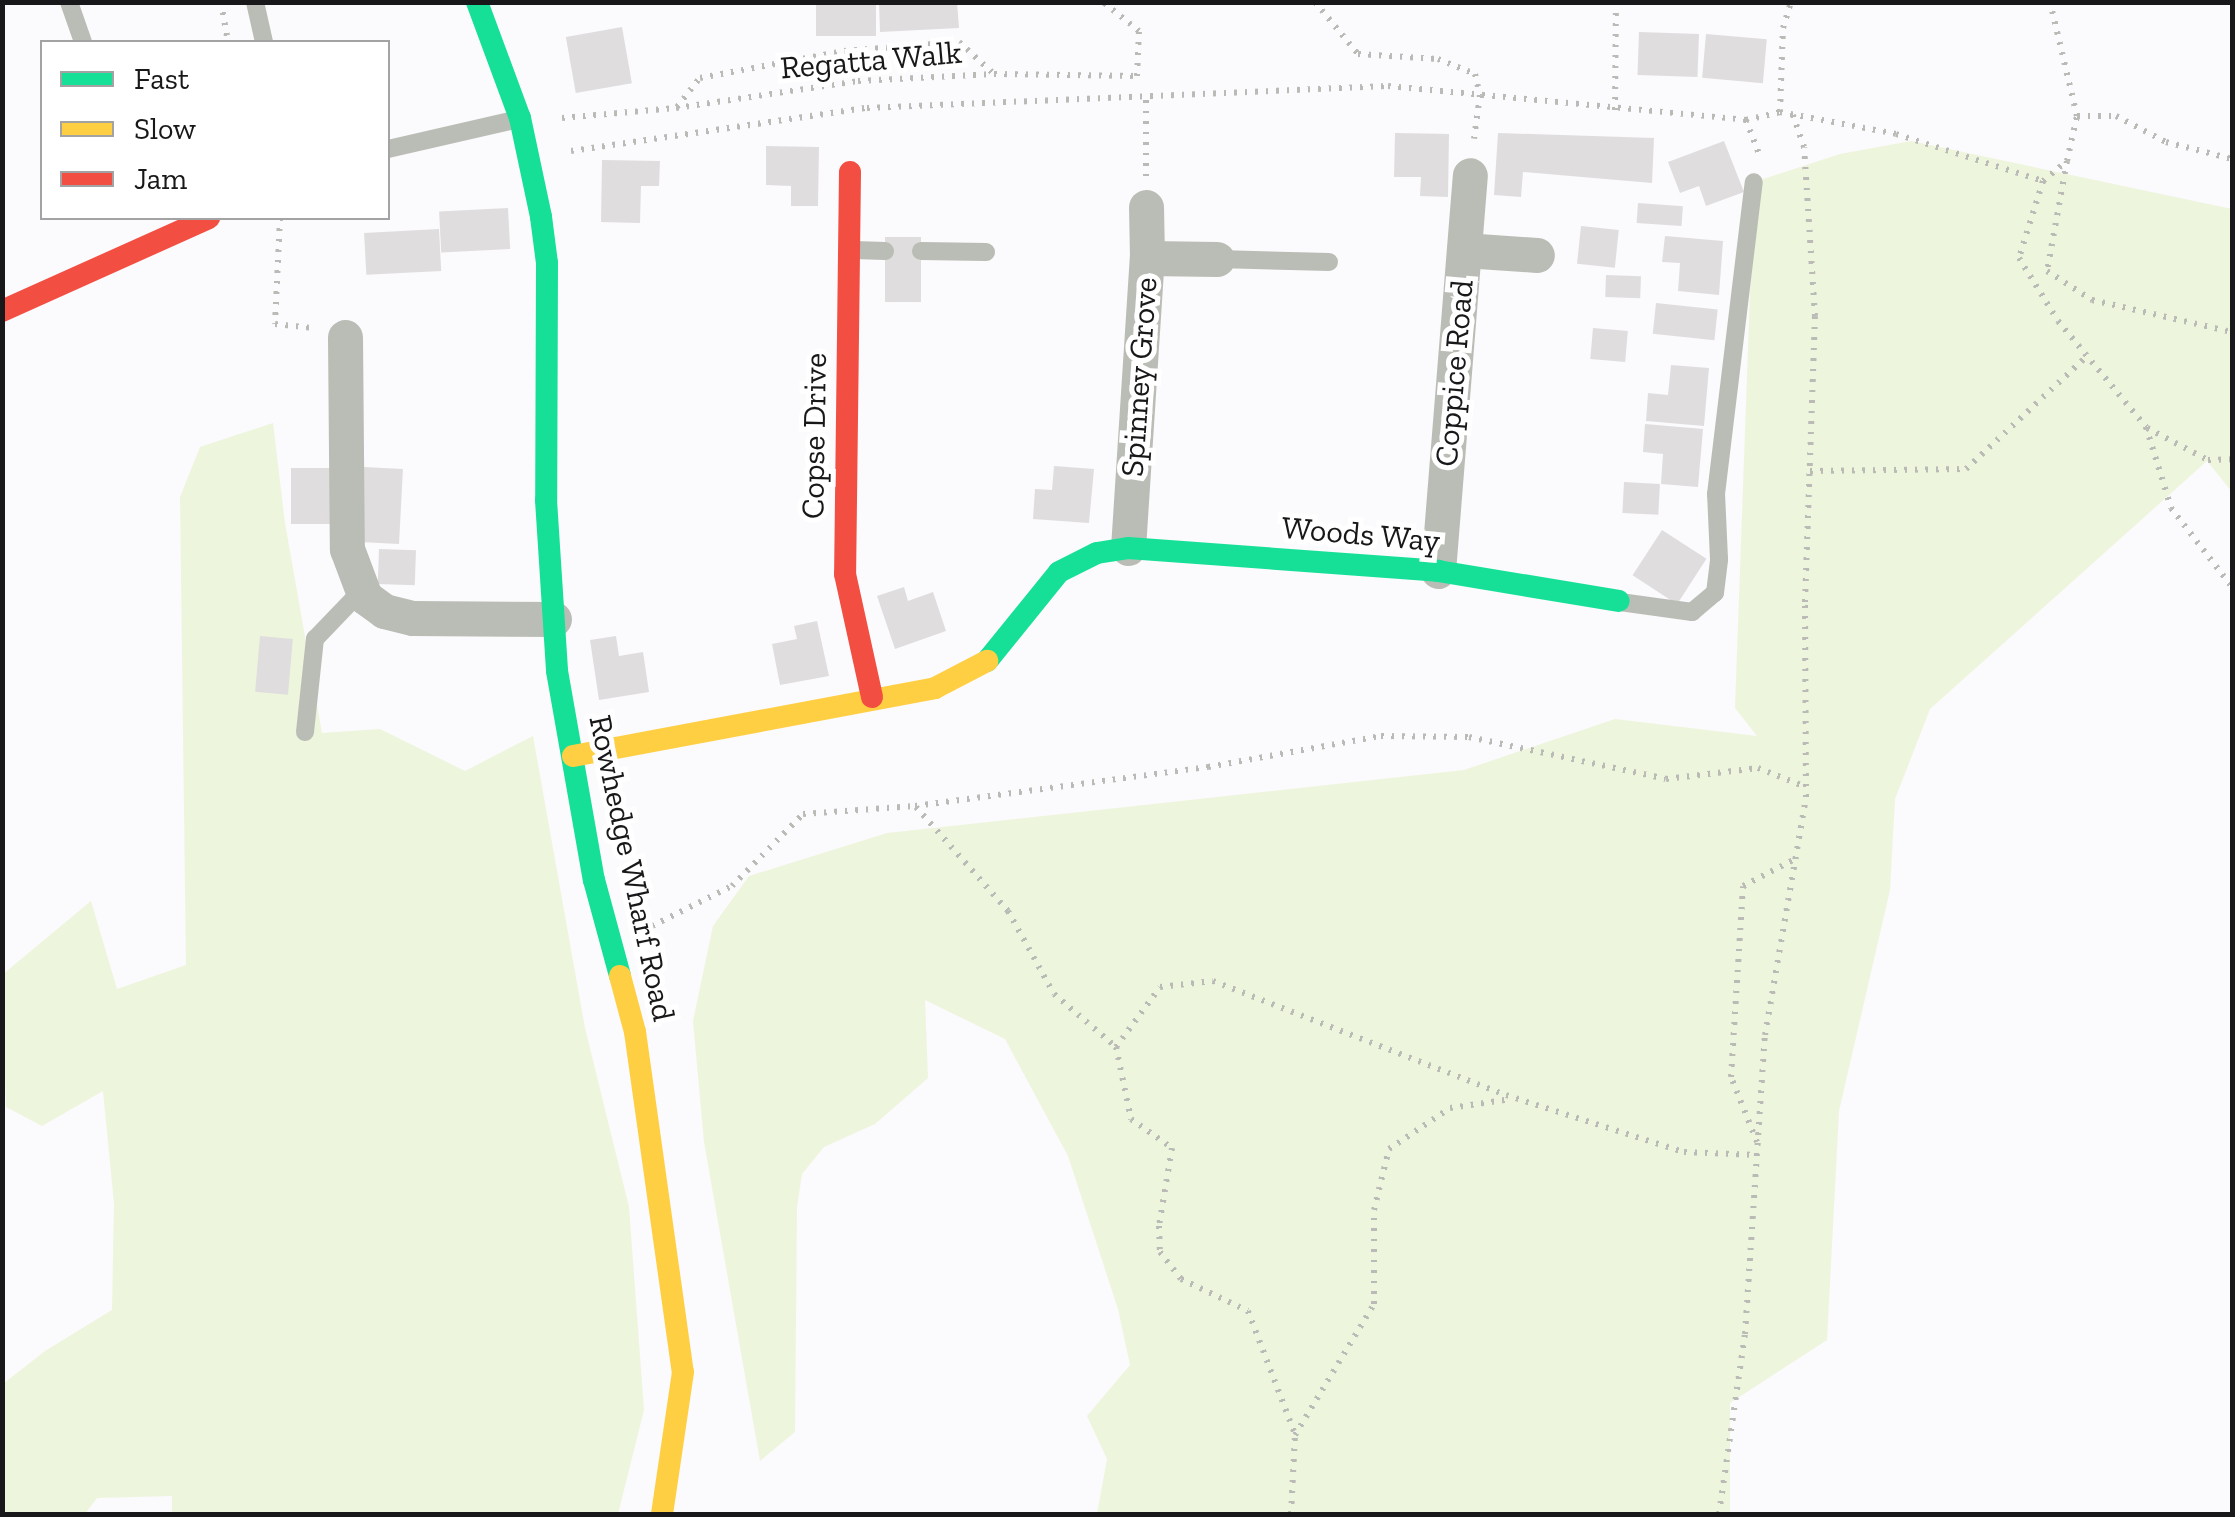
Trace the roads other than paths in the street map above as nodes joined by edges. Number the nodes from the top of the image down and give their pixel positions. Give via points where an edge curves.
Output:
1 (69, 2) edge
2 (254, 2) edge
3 (477, 2) edge
4 (82, 40) edge
5 (264, 40) edge
6 (520, 118) junction
7 (390, 149) edge
8 (850, 172) dead end
9 (1470, 176) road end
10 (1754, 182) road end
11 (1146, 207) road end
12 (204, 220) edge
13 (849, 250) junction
14 (885, 250) dead end
15 (1464, 250) junction
16 (921, 251) dead end
17 (986, 252) dead end
18 (1538, 256) dead end
19 (1148, 258) junction
20 (1216, 259) joint
21 (1329, 262) dead end
22 (2, 311) edge
23 (345, 337) road end
24 (1128, 548) junction
25 (1438, 571) junction
26 (361, 592) junction
27 (1619, 602) joint
28 (554, 618) junction
29 (872, 697) junction
30 (305, 732) dead end
31 (573, 756) junction
32 (662, 1514) edge

1 - 4 lane
2 - 5 lane
3 - 6 street, Rowhedge Wharf Road
6 - 7 lane
6 - 28 street, Rowhedge Wharf Road via 547,264 546,500
8 - 13 street, Copse Drive
9 - 15 street, Coppice Road
10 - 27 lane, Woods Way via 1716,494 1715,593 1692,612
11 - 19 street, Spinney Grove
12 - 22 street via 139,242
13 - 14 lane
13 - 29 street, Copse Drive via 845,574
15 - 18 street
15 - 25 street, Coppice Road
16 - 17 lane
19 - 20 street
19 - 24 street, Spinney Grove
20 - 21 lane
23 - 26 street via 347,549
24 - 25 street, Woods Way
24 - 29 street, Woods Way via 1059,572 989,660 964,677
25 - 27 street, Woods Way
26 - 28 street via 384,611 412,618
26 - 30 lane via 315,638
28 - 31 street, Rowhedge Wharf Road
29 - 31 street, Woods Way
31 - 32 street, Rowhedge Wharf Road via 594,880 635,1032 682,1372

